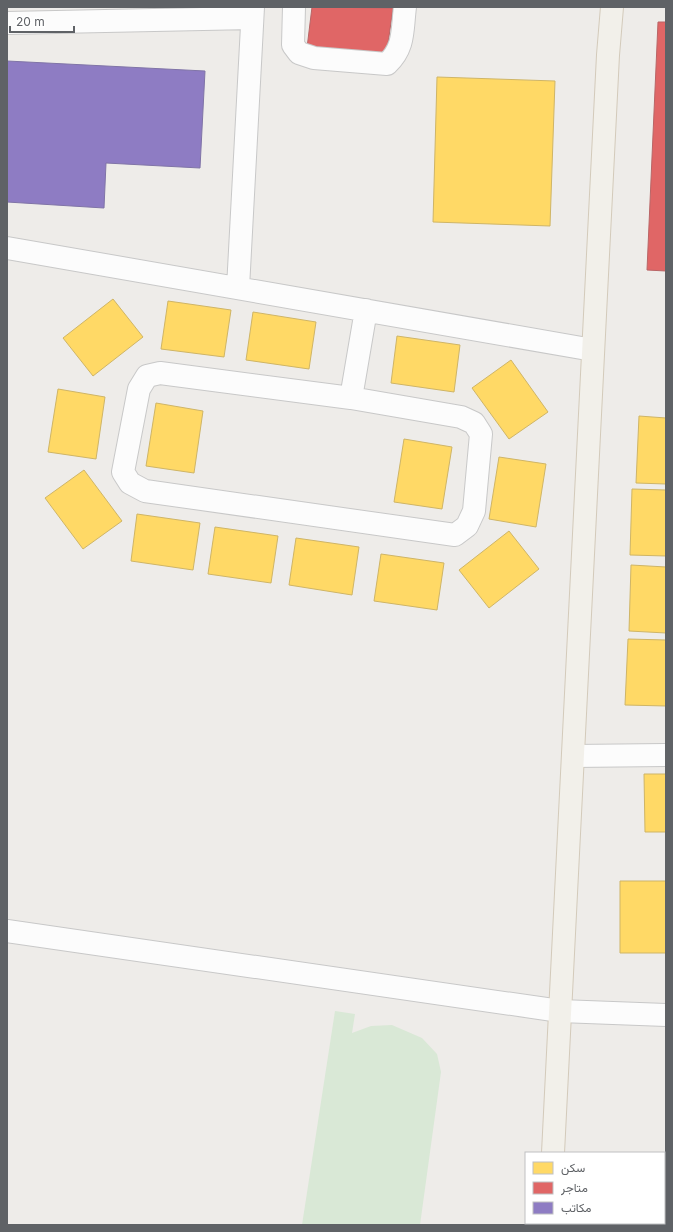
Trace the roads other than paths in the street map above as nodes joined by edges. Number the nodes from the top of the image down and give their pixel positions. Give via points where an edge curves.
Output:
1 (294, 7) edge
2 (405, 7) edge
3 (612, 7) edge
4 (252, 12) edge
5 (7, 23) edge
6 (7, 248) edge
7 (238, 288) junction
8 (366, 310) junction
9 (593, 350) junction
10 (351, 398) junction
11 (666, 755) edge
12 (573, 756) junction
13 (7, 931) edge
14 (560, 1011) junction
15 (666, 1015) edge
16 (552, 1152) edge

1 - 2 street via 292,45 299,53 314,58 387,64 396,55 402,39
3 - 9 main road
4 - 5 street
4 - 7 street
6 - 7 street
7 - 8 street
8 - 9 street
8 - 10 street
9 - 12 main road
10 - 10 street via 461,417 474,423 481,434 474,511 467,526 455,534 440,533 145,491 130,483 123,472 139,388 147,376 160,373
11 - 12 street
12 - 14 main road
13 - 14 street
14 - 15 street
14 - 16 main road

